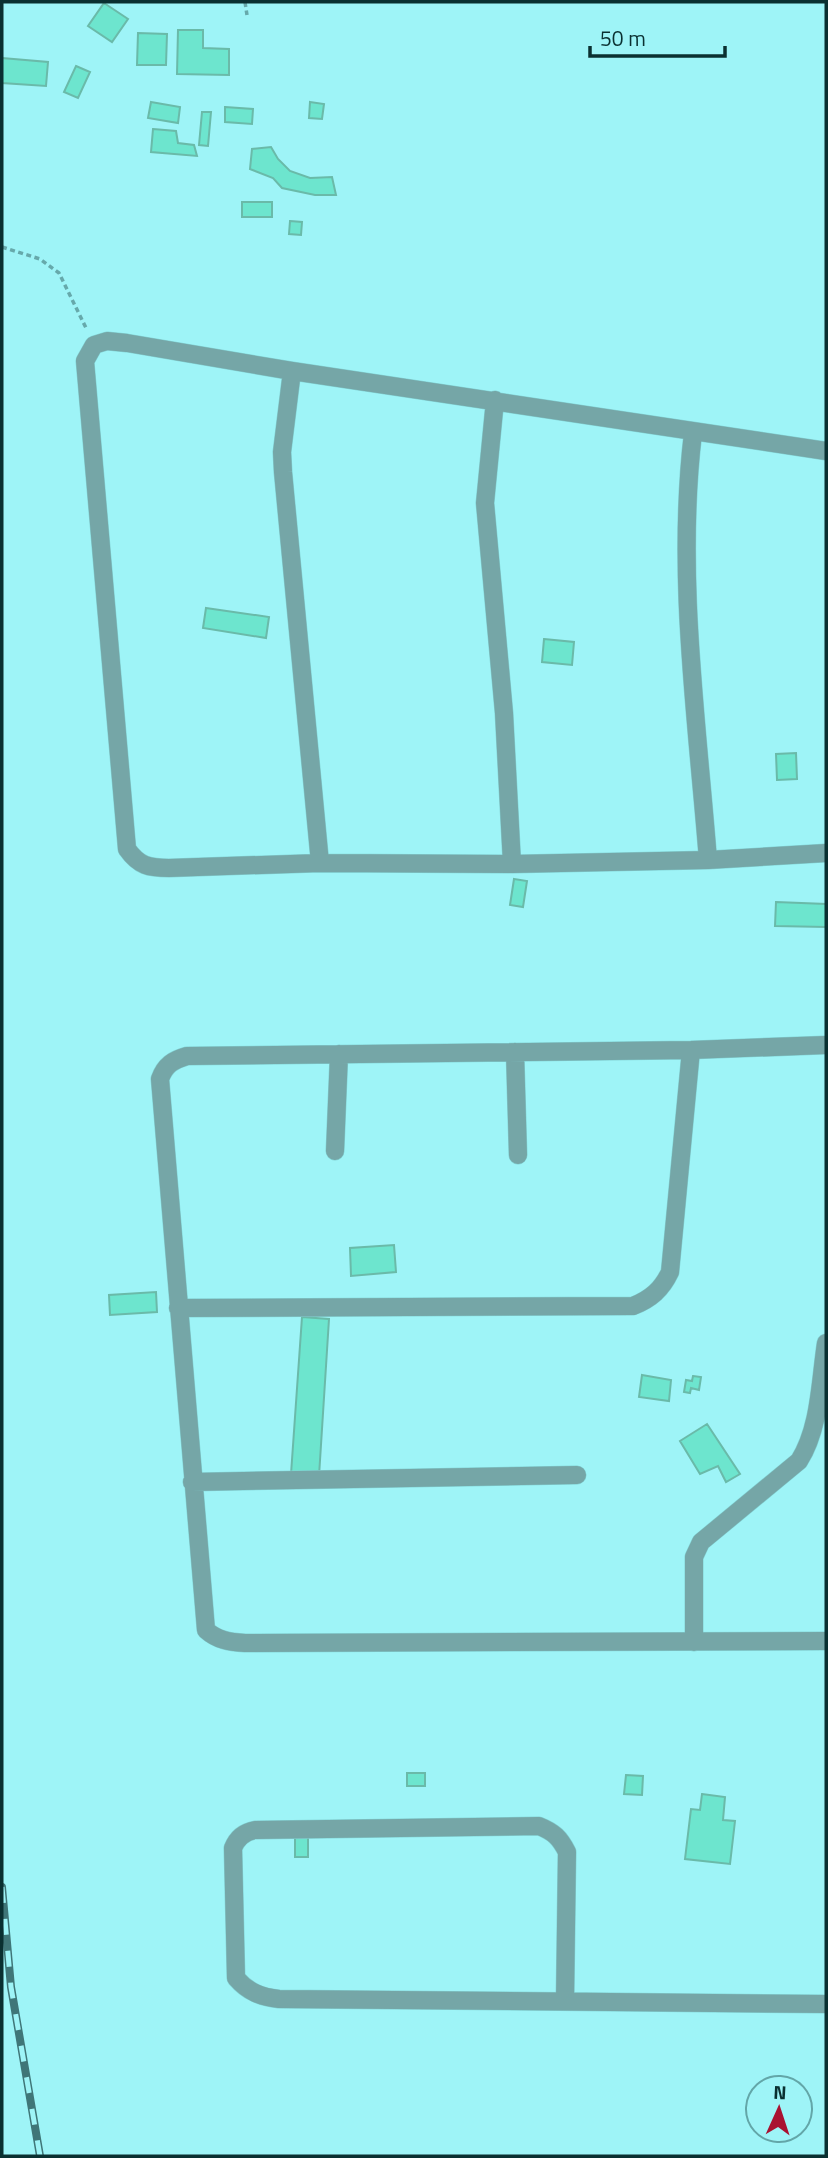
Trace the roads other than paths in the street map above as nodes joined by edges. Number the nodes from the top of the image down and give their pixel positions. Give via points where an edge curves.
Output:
1 (292, 371) junction
2 (495, 400) junction
3 (693, 433) junction
4 (826, 451) edge
5 (826, 853) edge
6 (708, 860) junction
7 (320, 863) junction
8 (512, 864) junction
9 (826, 1045) edge
10 (691, 1050) junction
11 (515, 1052) junction
12 (339, 1054) junction
13 (335, 1152) dead end
14 (518, 1155) dead end
15 (178, 1308) junction
16 (826, 1343) edge
17 (577, 1475) dead end
18 (192, 1482) junction
19 (826, 1641) edge
20 (694, 1642) junction
21 (565, 2001) junction
22 (826, 2004) edge

1 - 2 street
1 - 7 street via 283,472
1 - 7 street via 107,341 94,345 85,361 127,849 136,862 148,868
2 - 3 street
2 - 8 street via 485,503
3 - 4 street
3 - 6 street via 687,538 690,641
5 - 6 street
6 - 8 street
7 - 8 street
9 - 10 street
10 - 11 street
10 - 15 street via 670,1272 646,1301 633,1306
11 - 12 street
11 - 14 street
12 - 13 street
12 - 15 street via 187,1056 163,1070 160,1079
15 - 18 street
16 - 20 street via 808,1448 799,1461 701,1542 694,1557
17 - 18 street
18 - 20 street via 206,1630 220,1639 244,1643
19 - 20 street
21 - 21 street via 279,1999 253,1992 236,1978 233,1847 255,1830 539,1826 548,1830 567,1852
21 - 22 street

